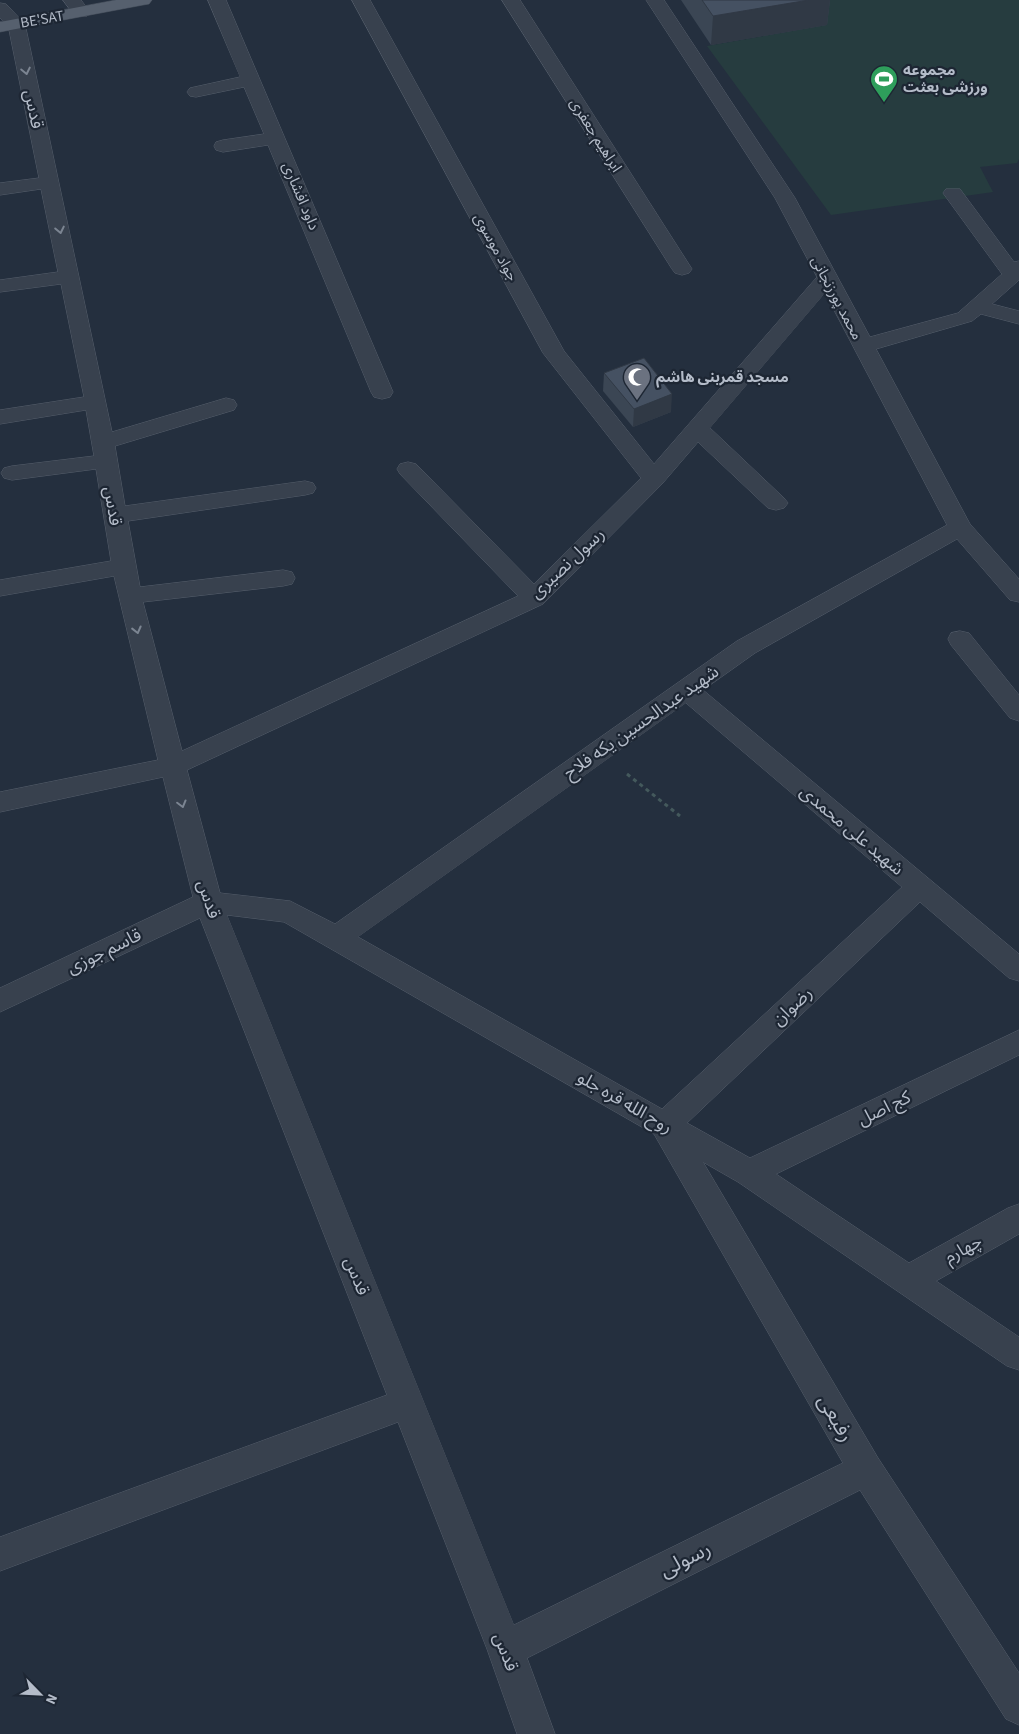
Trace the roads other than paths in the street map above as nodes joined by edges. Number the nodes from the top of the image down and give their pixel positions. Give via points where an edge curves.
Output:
1 (143, 0) edge
2 (217, 0) edge
3 (361, 0) edge
4 (511, 0) edge
5 (654, 0) edge
6 (77, 6) edge
7 (0, 8) edge
8 (8, 25) edge
9 (251, 80) junction
10 (196, 92) dead end
11 (276, 138) junction
12 (223, 146) dead end
13 (49, 182) junction
14 (0, 189) edge
15 (953, 193) dead end
16 (682, 269) dead end
17 (1016, 271) edge
18 (70, 277) junction
19 (827, 278) junction
20 (0, 286) edge
21 (977, 306) junction
22 (1019, 318) edge
23 (863, 346) junction
24 (382, 392) dead end
25 (96, 402) junction
26 (226, 406) dead end
27 (0, 417) edge
28 (697, 428) junction
29 (104, 452) junction
30 (408, 469) dead end
31 (12, 473) dead end
32 (654, 479) junction
33 (305, 488) dead end
34 (776, 503) dead end
35 (114, 515) junction
36 (960, 528) junction
37 (123, 567) junction
38 (283, 578) dead end
39 (0, 588) edge
40 (1019, 594) edge
41 (128, 596) junction
42 (534, 598) junction
43 (960, 639) dead end
44 (686, 690) junction
45 (1019, 712) edge
46 (172, 766) junction
47 (0, 802) edge
48 (920, 886) junction
49 (208, 902) junction
50 (336, 938) junction
51 (1019, 970) edge
52 (0, 1001) edge
53 (1019, 1042) edge
54 (665, 1125) junction
55 (749, 1173) junction
56 (1019, 1218) edge
57 (908, 1280) junction
58 (1019, 1355) edge
59 (407, 1403) junction
60 (866, 1469) junction
61 (0, 1554) edge
62 (505, 1649) junction
63 (1019, 1706) edge
64 (536, 1734) edge

1 - 6 main road, BE'SAT
2 - 9 street, داود افشاری
3 - 32 street, جواد موسوی via 554,353
4 - 16 street, ابراهیم جعفری
5 - 19 street, محمد پورزنجانی via 785,198
6 - 8 main road, BE'SAT
7 - 8 street
8 -> 13 street, قدس
9 - 10 street
9 - 11 street, داود افشاری
11 - 12 street
11 - 24 street, داود افشاری
13 - 14 street
13 -> 18 street, قدس
15 - 17 street
17 - 21 street
18 - 20 street
18 - 25 street, قدس
19 - 23 street, محمد پورزنجانی
19 - 28 street, رسول نصیری
21 - 22 street
21 - 23 street via 965,317
23 - 36 street, محمد پورزنجانی
25 - 27 street
25 - 29 street, قدس
26 - 29 street
28 - 32 street, رسول نصیری
28 - 34 street
29 - 31 street
29 - 35 street, قدس
30 - 42 street
32 - 42 street, رسول نصیری
33 - 35 street
35 - 37 street, قدس
36 - 40 street, محمد پورزنجانی
36 - 44 street, شهید عبدالحسین یکه فلاح via 746,647
37 - 39 street
37 - 41 street, قدس
38 - 41 street
41 -> 46 street, قدس
42 - 46 street, رسول نصیری
43 - 45 street
44 - 48 street, شهید علی محمدی
44 - 50 street, شهید عبدالحسین یکه فلاح
46 - 47 street, رسول نصیری
46 -> 49 street, قدس
48 - 51 street, شهید علی محمدی
48 - 54 street, رضوان
49 - 50 street, روح الله قره جلو via 290,912
49 - 52 street, قاسم جوزی
49 - 59 street, قدس
50 - 54 street, روح الله قره جلو
53 - 55 street, کج اصل
54 - 55 street, روح الله قره جلو
54 - 60 street, رفیعی
55 - 57 street, روح الله قره جلو
56 - 57 street, چهارم
57 - 58 street, روح الله قره جلو
59 - 61 street
59 - 62 street, قدس
60 - 62 street, رسولی
60 - 63 street, رفیعی
62 - 64 street, قدس

